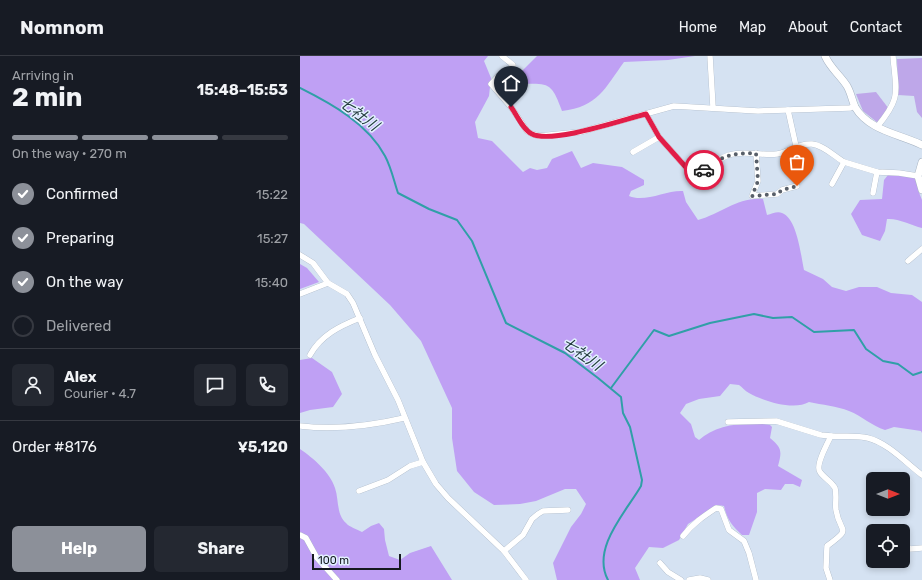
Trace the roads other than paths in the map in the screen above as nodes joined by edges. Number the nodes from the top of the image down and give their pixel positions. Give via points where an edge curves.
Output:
1 (502, 56) edge
2 (710, 56) edge
3 (825, 56) edge
4 (893, 56) edge
5 (855, 106) junction
6 (713, 107) junction
7 (788, 110) junction
8 (646, 114) junction
9 (877, 126) junction
10 (659, 137) junction
11 (922, 145) edge
12 (796, 146) junction
13 (633, 152) dead end
14 (756, 153) junction
15 (844, 162) junction
16 (922, 162) edge
17 (877, 172) junction
18 (918, 176) junction
19 (832, 184) dead end
20 (797, 186) dead end
21 (922, 190) edge
22 (873, 194) dead end
23 (922, 250) edge
24 (300, 255) edge
25 (908, 261) dead end
26 (328, 283) junction
27 (300, 294) edge
28 (360, 318) junction
29 (310, 355) dead end
30 (404, 418) junction
31 (728, 422) dead end
32 (300, 426) edge
33 (831, 436) junction
34 (423, 462) junction
35 (922, 475) edge
36 (358, 491) dead end
37 (568, 510) dead end
38 (300, 535) edge
39 (683, 536) dead end
40 (922, 548) edge
41 (910, 549) edge
42 (504, 551) junction
43 (660, 562) dead end
44 (337, 580) edge
45 (526, 580) edge
46 (681, 580) edge
47 (689, 580) edge
48 (708, 580) edge
49 (756, 580) edge
50 (830, 580) edge

1 - 8 street via 513,67 491,84 532,134 571,134
2 - 6 street
3 - 5 street via 832,70 847,86
4 - 9 street via 896,85 894,101 890,112
5 - 7 street
5 - 9 street
6 - 7 street via 758,111
6 - 8 street via 674,106
7 - 12 street
8 - 10 street
9 - 11 street
10 - 13 street
10 - 14 street via 691,173 700,173 730,154
12 - 14 street via 777,154
12 - 15 street via 820,146
14 - 20 street via 758,181 752,196 777,194
15 - 17 street
15 - 19 street
16 - 18 street
17 - 18 street
17 - 22 street
18 - 21 street
23 - 25 street
24 - 26 street via 313,263
26 - 27 street
26 - 28 street via 347,294
28 - 29 street via 334,330
28 - 30 street via 374,355 398,400
30 - 32 street via 336,428
30 - 34 street
31 - 33 street via 776,421 822,436
33 - 35 street via 861,437 875,441
33 - 50 street via 818,469 835,488 836,510 843,532 827,546 826,568
34 - 36 street via 410,466 388,480
34 - 42 street via 448,498
37 - 42 street via 538,514 523,535
38 - 44 street via 306,538 317,558
39 - 49 street via 706,515 716,508 721,509 729,530 744,541
40 - 41 street
42 - 45 street
43 - 46 street via 668,572
47 - 48 street

